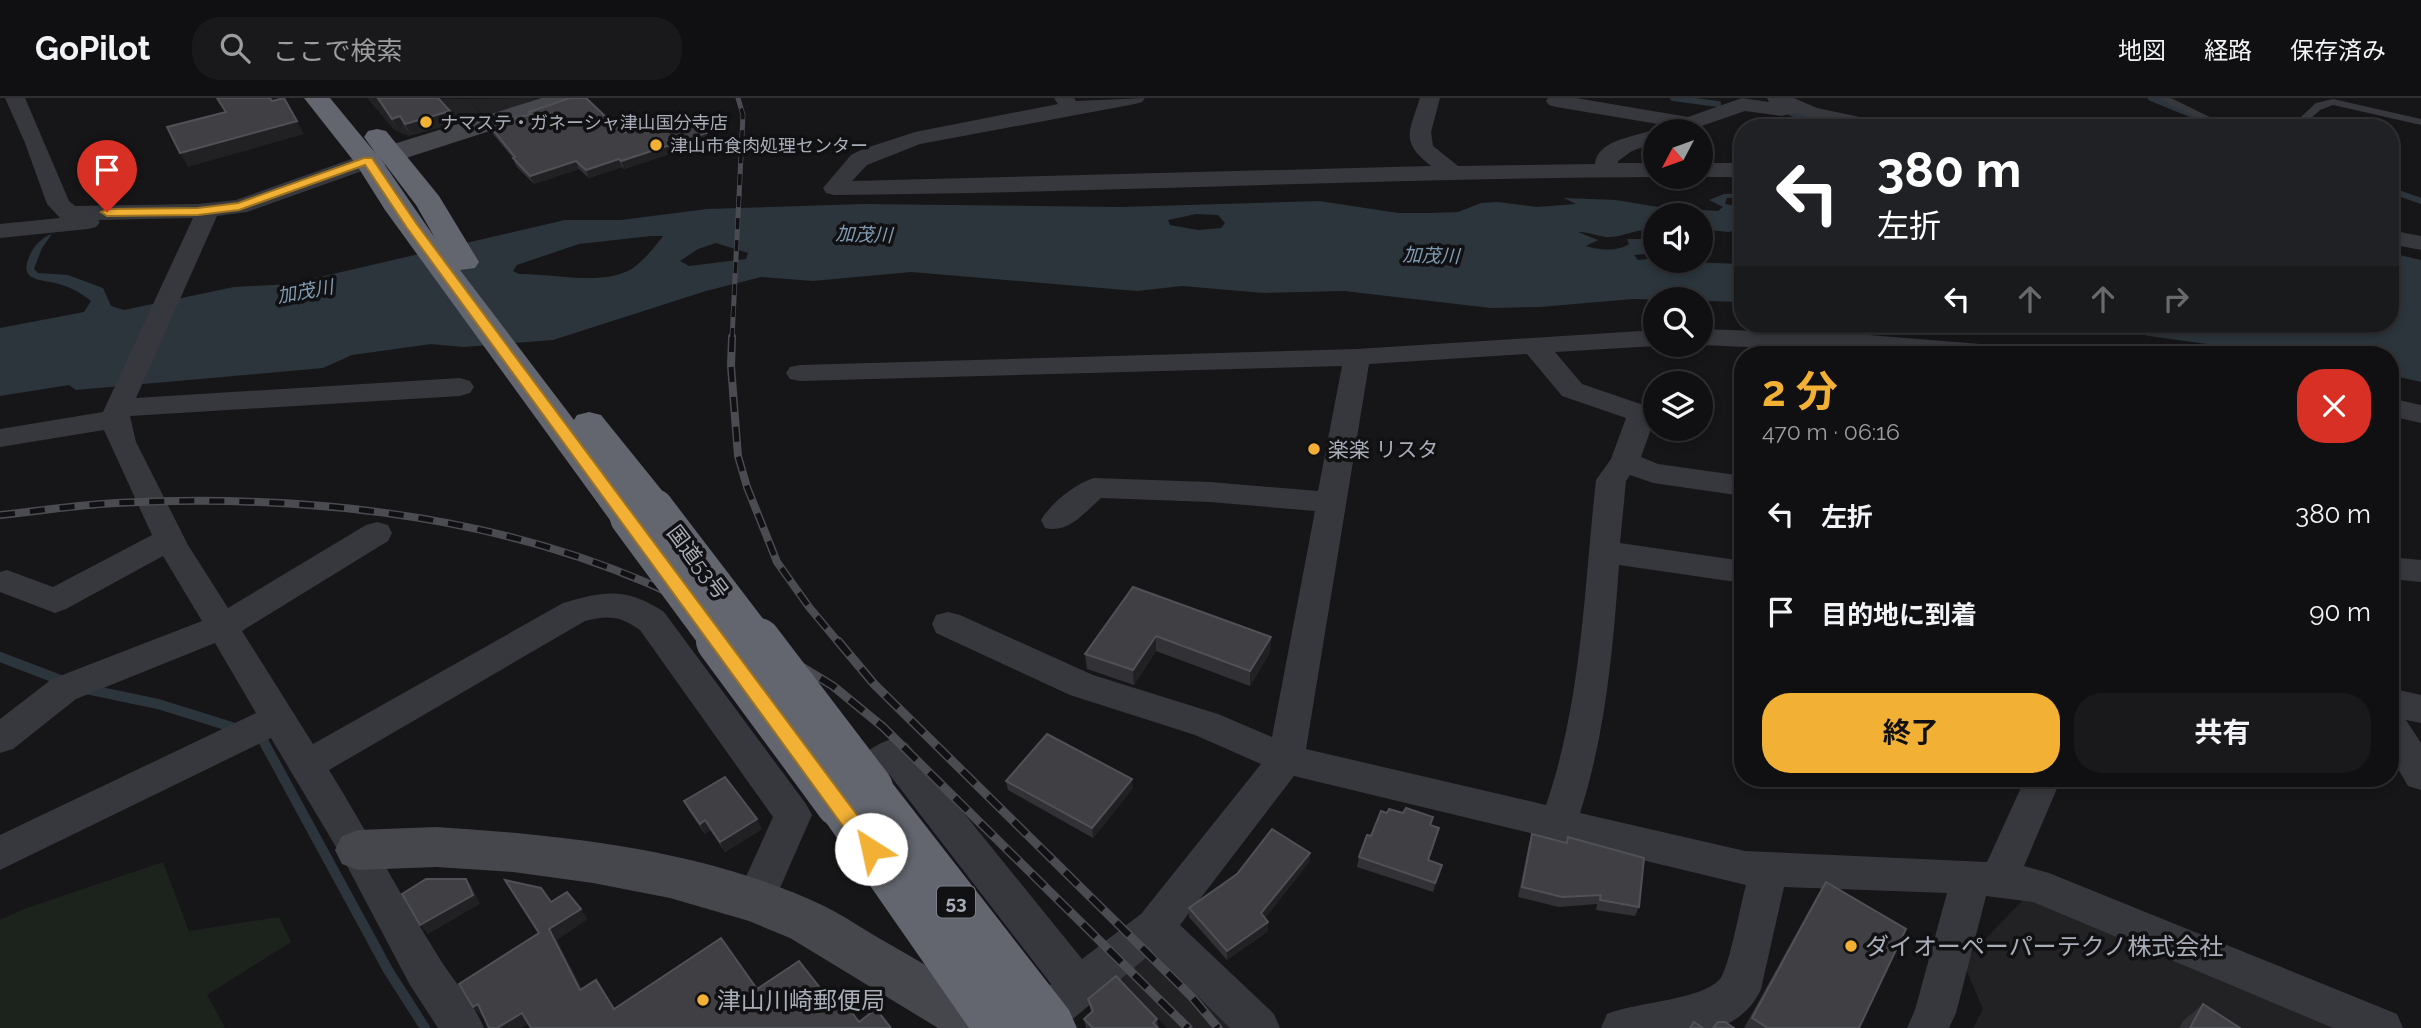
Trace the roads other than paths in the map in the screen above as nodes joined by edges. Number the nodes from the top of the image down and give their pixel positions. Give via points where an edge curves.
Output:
1 (15, 98) edge
2 (317, 98) edge
3 (344, 98) edge
4 (568, 98) edge
5 (1135, 98) edge
6 (1430, 98) edge
7 (2163, 98) edge
8 (1556, 101) dead end
9 (1787, 101) edge
10 (550, 102) edge
11 (1068, 103) edge
12 (1664, 119) edge
13 (1700, 119) edge
14 (1839, 119) edge
15 (2208, 119) edge
16 (2304, 119) edge
17 (2421, 122) edge
18 (1643, 139) edge
19 (379, 157) junction
20 (1606, 169) junction
21 (1450, 170) junction
22 (1643, 170) edge
23 (1713, 170) edge
24 (1734, 170) edge
25 (205, 215) junction
26 (0, 231) edge
27 (2399, 239) edge
28 (2421, 243) edge
29 (1713, 337) edge
30 (1643, 339) edge
31 (1533, 344) junction
32 (1906, 346) edge
33 (1357, 356) junction
34 (800, 373) dead end
35 (535, 374) junction
36 (460, 387) dead end
37 (2399, 409) edge
38 (117, 410) junction
39 (2421, 414) edge
40 (0, 438) edge
41 (1625, 461) junction
42 (1734, 485) edge
43 (1332, 502) junction
44 (1056, 520) dead end
45 (377, 533) dead end
46 (170, 539) junction
47 (1603, 552) junction
48 (2399, 569) edge
49 (1734, 571) edge
50 (2421, 571) edge
51 (7, 582) dead end
52 (948, 624) dead end
53 (224, 626) junction
54 (2399, 704) edge
55 (2421, 709) edge
56 (278, 718) junction
57 (2399, 738) edge
58 (0, 739) edge
59 (1286, 759) junction
60 (307, 765) junction
61 (2421, 775) edge
62 (2038, 787) edge
63 (793, 815) junction
64 (1558, 823) junction
65 (358, 850) junction
66 (0, 853) edge
67 (1769, 869) junction
68 (1985, 879) junction
69 (755, 901) junction
70 (1155, 928) junction
71 (1040, 1018) edge
72 (463, 1028) edge
73 (985, 1028) edge
74 (1259, 1028) edge
75 (1622, 1028) edge
76 (1928, 1028) edge
77 (2382, 1028) edge

1 - 25 street via 64,211
2 - 19 highway, 国道53号 / 53
3 - 19 highway, 国道53号 / 53
4 - 10 street
5 - 11 street
6 - 21 street via 1420,132 1423,149
7 - 15 lane
8 - 12 street
9 - 13 street via 1782,110 1743,104
9 - 14 street
10 - 19 street
11 - 21 street via 871,154 859,160 834,188 996,188
16 - 17 lane via 2333,100
18 - 20 street via 1607,158
19 - 25 street via 259,202
19 - 35 highway, 国道53号 / 53 via 429,202
19 - 35 highway, 国道53号 / 53 via 396,204
20 - 21 street
20 - 22 street
23 - 24 street
25 - 26 street
25 - 38 street
27 - 28 street
29 - 32 street
30 - 31 street
31 - 33 street
31 - 41 street via 1572,390 1642,414
33 - 34 street
33 - 43 street
35 - 71 highway, 国道53号 / 53, bridge via 855,796
36 - 38 street
37 - 39 street
38 - 40 street
38 - 46 street via 122,442
41 - 42 street via 1653,473
41 - 47 street via 1611,481
43 - 44 street via 1094,488
43 - 59 street
45 - 53 street
46 - 51 street via 55,601
46 - 53 street
47 - 49 street
47 - 64 street via 1597,644 1572,788
48 - 50 street
52 - 59 street via 1082,685 1206,724
53 - 56 street
53 - 58 street via 64,690
54 - 55 street
56 - 60 street
56 - 66 street
57 - 61 street
59 - 64 street
59 - 70 street
60 - 63 street via 559,620 590,607 620,605 652,621
60 - 65 street
62 - 68 street
63 - 69 street
63 - 71 street via 894,753
64 - 67 street via 1745,868
65 - 69 street via 436,846 593,862
65 - 72 street via 424,971
67 - 68 street
67 - 75 street via 1740,989 1716,1009
68 - 76 street
68 - 77 street via 2035,885
69 - 73 street via 807,922
70 - 71 street
70 - 74 street

